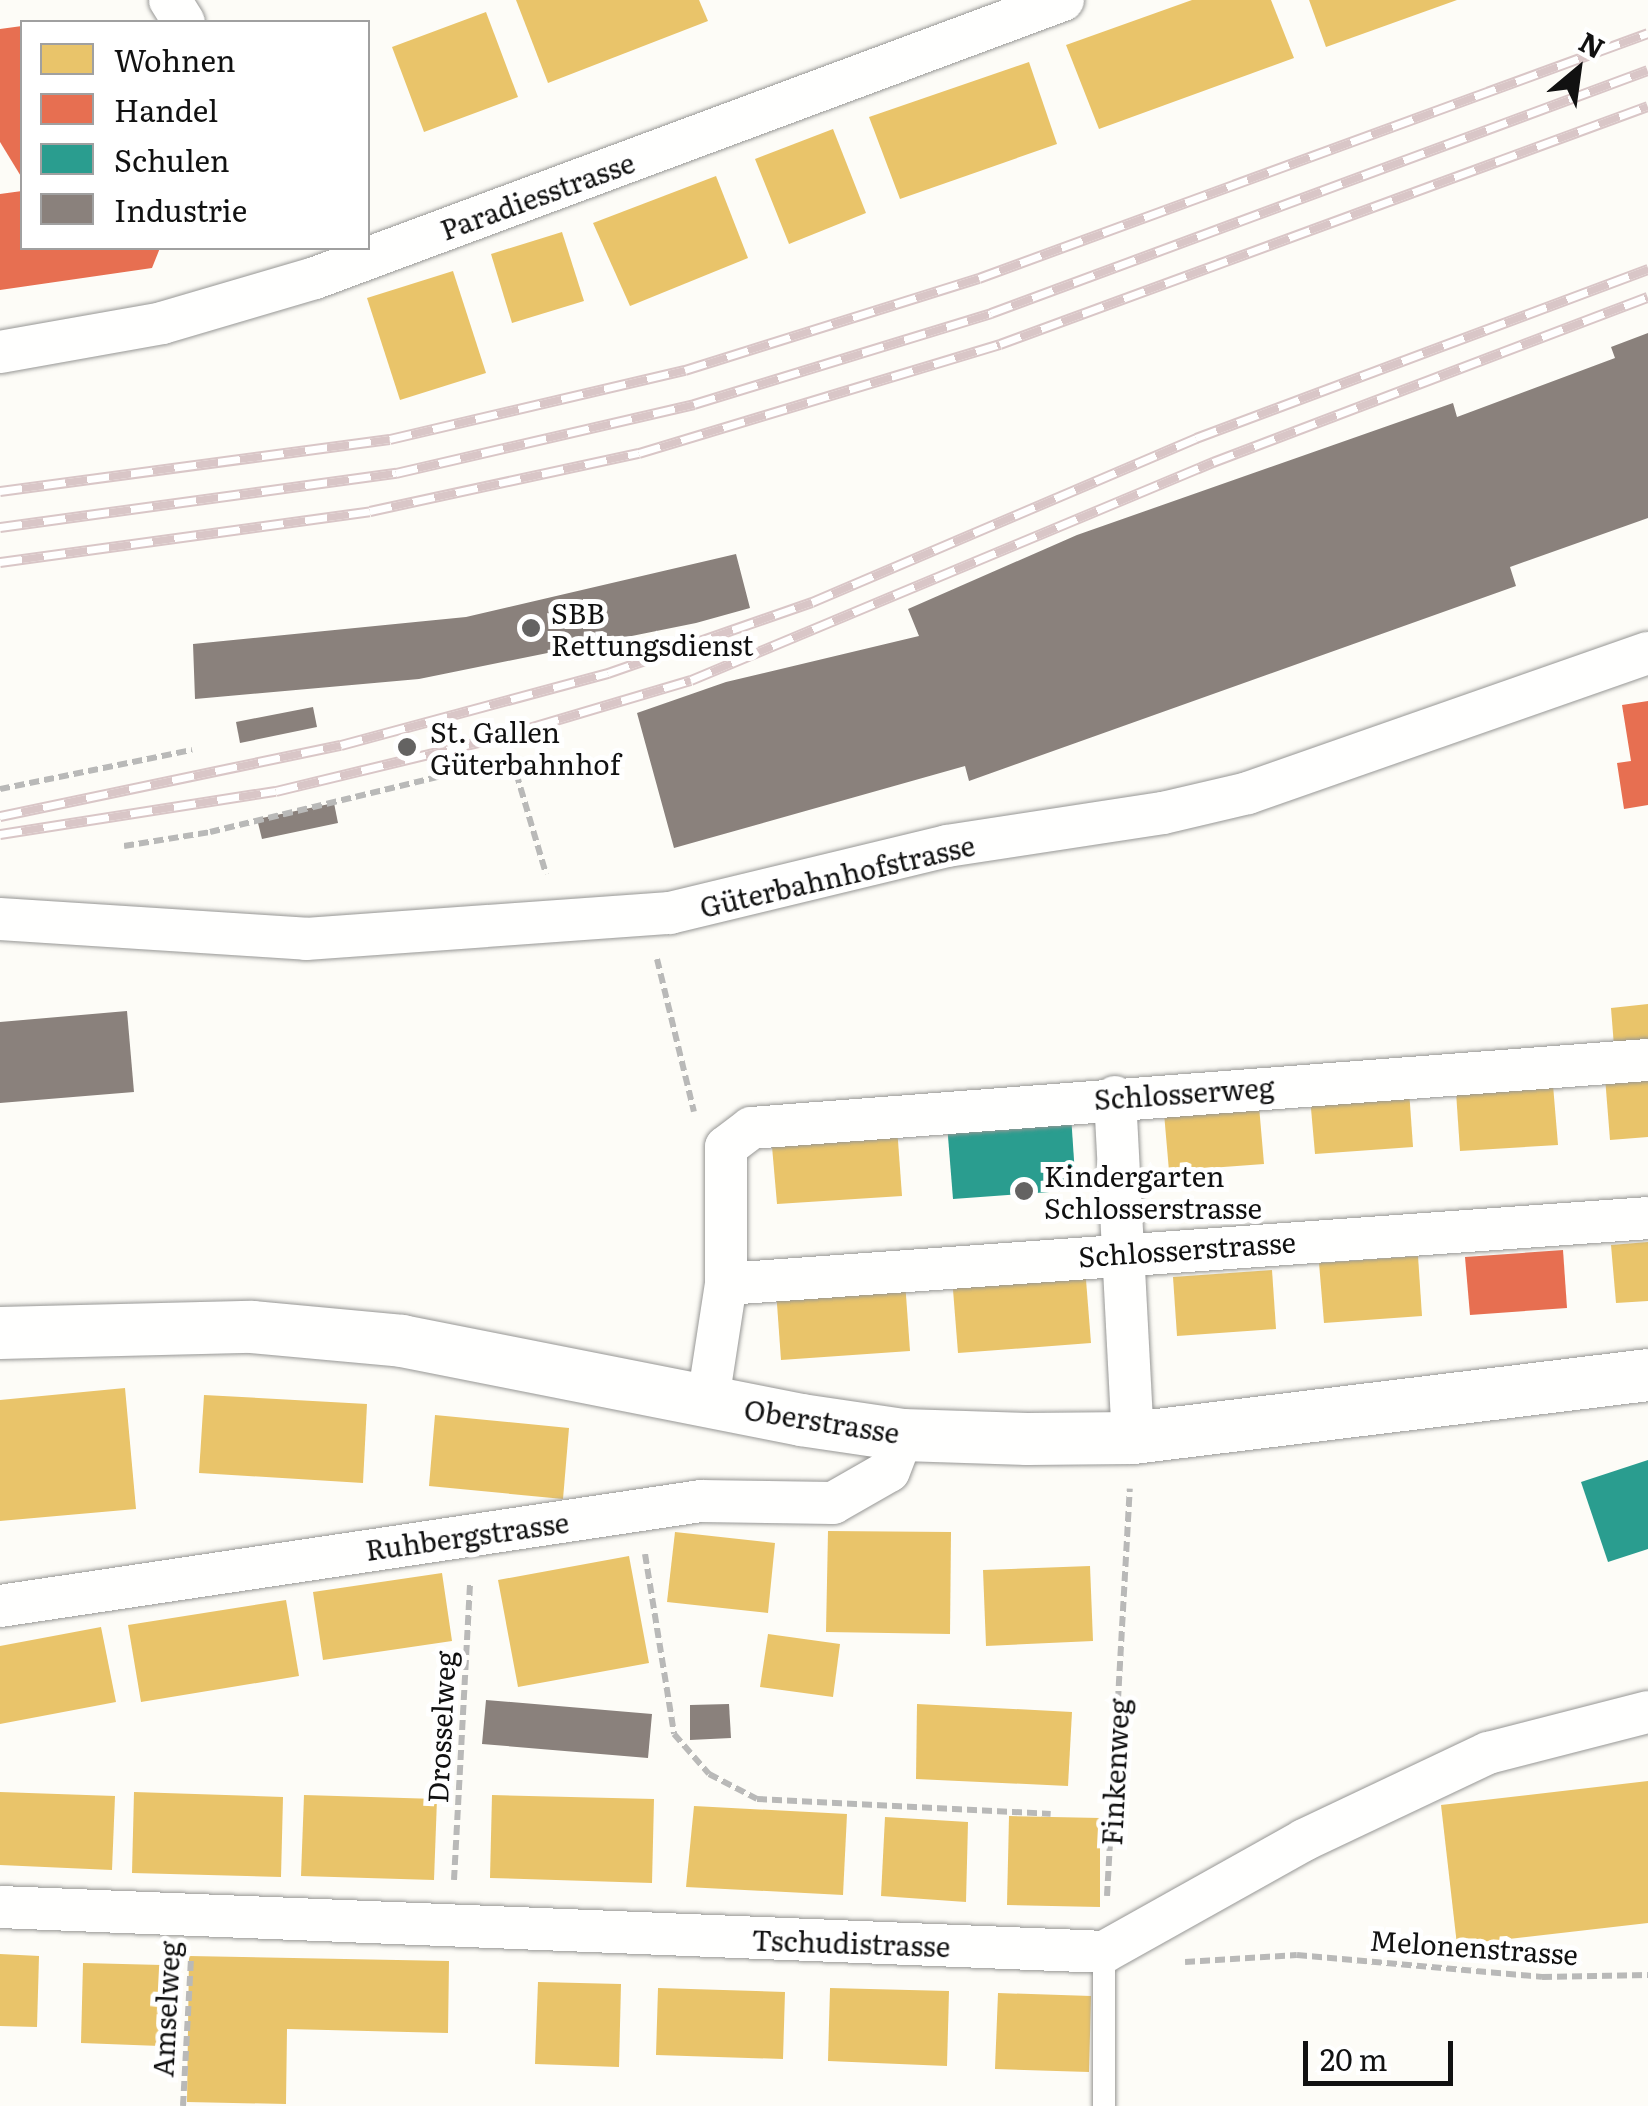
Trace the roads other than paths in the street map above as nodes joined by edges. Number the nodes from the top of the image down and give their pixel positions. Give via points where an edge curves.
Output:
1 (1063, 0) edge
2 (370, 241) edge
3 (345, 250) edge
4 (308, 263) edge
5 (0, 352) edge
6 (1648, 653) edge
7 (0, 919) edge
8 (1648, 1060) edge
9 (1114, 1097) junction
10 (1648, 1218) edge
11 (1126, 1252) junction
12 (726, 1284) junction
13 (0, 1333) edge
14 (1648, 1375) edge
15 (708, 1400) junction
16 (904, 1434) junction
17 (1133, 1438) junction
18 (0, 1606) edge
19 (1648, 1712) edge
20 (0, 1907) edge
21 (1104, 1952) junction
22 (1104, 2106) edge

1 - 2 street, Paradiesstrasse
3 - 4 street, Paradiesstrasse
4 - 5 street, Paradiesstrasse via 162,324
6 - 7 street, Güterbahnhofstrasse via 1230,797 947,846 670,913 245,938
8 - 9 street, Schlosserweg
9 - 11 street
9 - 12 street, Schlosserweg via 751,1128 712,1138
10 - 11 street, Schlosserstrasse
11 - 12 street, Schlosserstrasse
11 - 17 street
12 - 15 street
13 - 15 street, Oberstrasse via 271,1328 475,1354
14 - 17 street, Oberstrasse
15 - 16 street, Oberstrasse
16 - 17 street, Oberstrasse
16 - 18 street, Ruhbergstrasse via 889,1471 851,1498 814,1505 700,1501
19 - 21 street via 1488,1753 1304,1840
20 - 21 street, Tschudistrasse
21 - 22 lane

